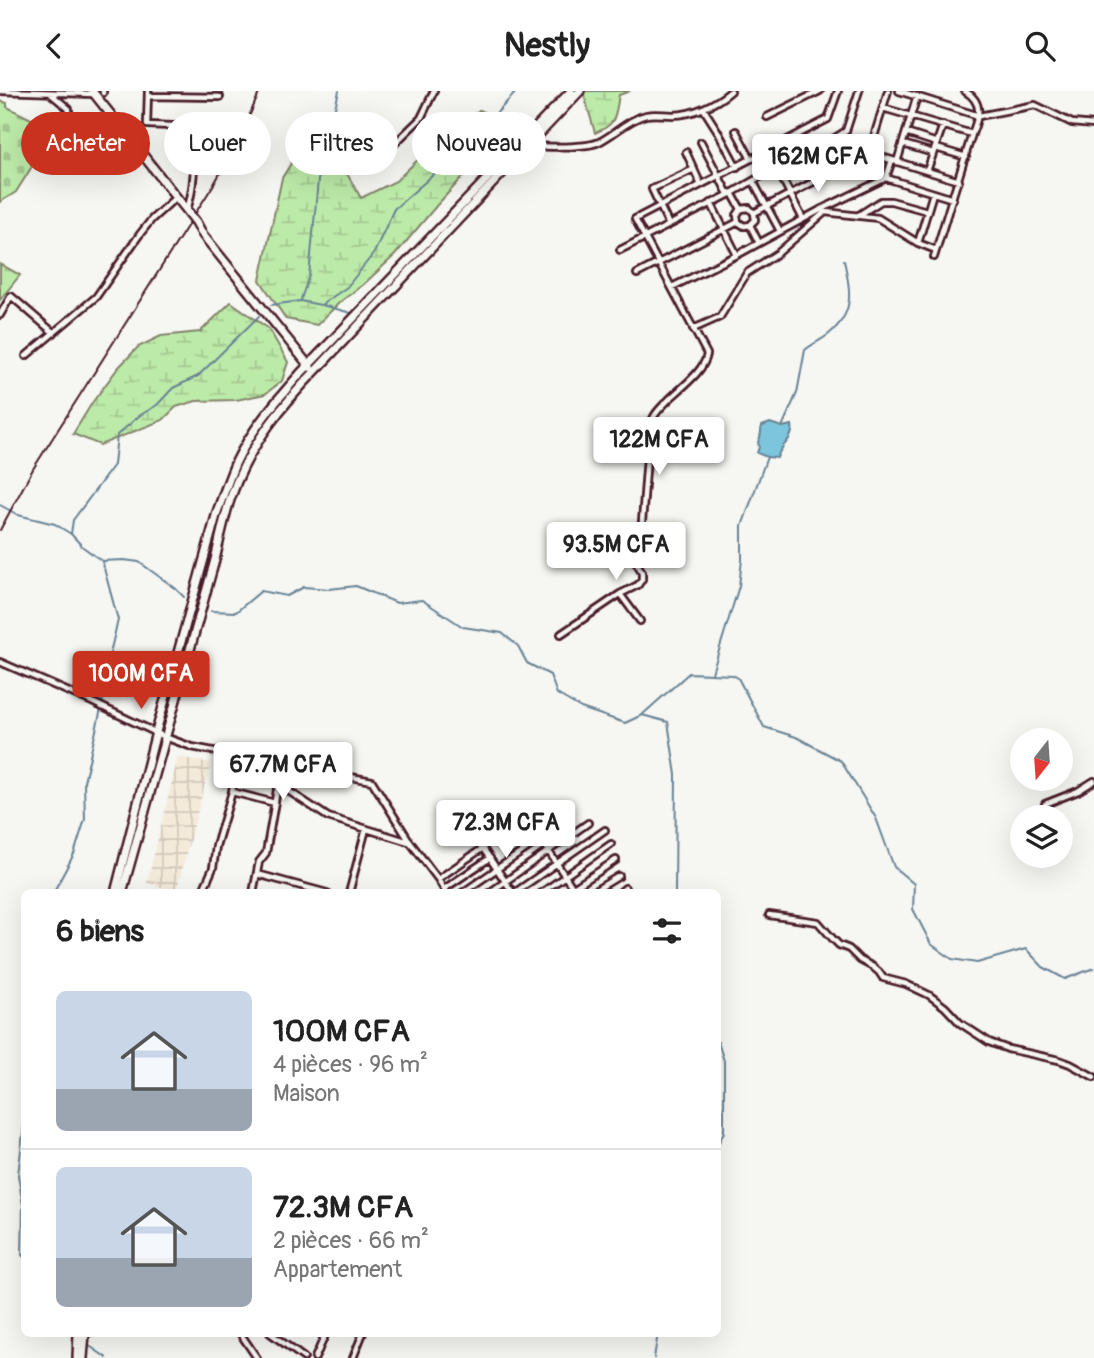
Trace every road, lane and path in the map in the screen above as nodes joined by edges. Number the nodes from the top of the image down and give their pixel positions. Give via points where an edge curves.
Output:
1 (0, 91) edge
2 (434, 91) edge
3 (571, 91) edge
4 (580, 91) edge
5 (732, 91) edge
6 (805, 91) edge
7 (820, 91) edge
8 (838, 91) edge
9 (859, 91) edge
10 (888, 91) edge
11 (899, 91) edge
12 (965, 91) edge
13 (13, 92) edge
14 (93, 92) edge
15 (51, 93) junction
16 (148, 94) edge
17 (201, 94) edge
18 (917, 96) junction
19 (220, 97) dead end
20 (808, 97) junction
21 (703, 107) junction
22 (883, 108) junction
23 (69, 112) edge
24 (912, 116) junction
25 (979, 116) junction
26 (768, 117) dead end
27 (943, 125) junction
28 (1094, 125) edge
29 (164, 126) edge
30 (546, 127) edge
31 (736, 131) dead end
32 (906, 133) junction
33 (972, 134) junction
34 (398, 140) edge
35 (701, 142) dead end
36 (902, 144) junction
37 (546, 147) edge
38 (935, 148) junction
39 (768, 151) junction
40 (686, 152) dead end
41 (869, 153) junction
42 (966, 157) junction
43 (751, 159) junction
44 (894, 161) junction
45 (737, 167) junction
46 (777, 167) junction
47 (694, 169) junction
48 (927, 171) junction
49 (194, 175) edge
50 (500, 175) edge
51 (718, 176) junction
52 (886, 178) junction
53 (753, 181) junction
54 (959, 181) junction
55 (701, 185) junction
56 (732, 193) junction
57 (933, 193) junction
58 (790, 194) junction
59 (175, 198) junction
60 (953, 199) junction
61 (711, 203) junction
62 (767, 206) junction
63 (660, 207) junction
64 (741, 209) junction
65 (824, 211) junction
66 (928, 211) junction
67 (188, 212) junction
68 (754, 213) junction
69 (859, 215) junction
70 (803, 219) junction
71 (738, 222) junction
72 (669, 225) junction
73 (750, 225) junction
74 (724, 229) junction
75 (780, 231) junction
76 (645, 238) junction
77 (759, 243) junction
78 (918, 243) junction
79 (620, 250) dead end
80 (936, 250) junction
81 (737, 255) junction
82 (933, 257) dead end
83 (659, 264) junction
84 (637, 274) dead end
85 (672, 288) junction
86 (0, 315) edge
87 (693, 329) junction
88 (54, 333) junction
89 (26, 356) dead end
90 (311, 369) junction
91 (620, 594) junction
92 (640, 621) dead end
93 (561, 634) dead end
94 (0, 662) edge
95 (156, 733) junction
96 (164, 737) junction
97 (222, 752) junction
98 (266, 761) junction
99 (1094, 781) edge
100 (278, 783) junction
101 (232, 792) junction
102 (275, 803) junction
103 (1045, 804) dead end
104 (518, 815) dead end
105 (503, 820) dead end
106 (567, 821) dead end
107 (588, 823) dead end
108 (366, 829) junction
109 (605, 830) dead end
110 (538, 840) junction
111 (478, 841) dead end
112 (410, 842) junction
113 (611, 844) dead end
114 (483, 848) junction
115 (525, 849) junction
116 (548, 851) junction
117 (490, 858) junction
118 (616, 860) dead end
119 (557, 863) junction
120 (497, 868) junction
121 (257, 874) junction
122 (565, 876) junction
123 (618, 876) dead end
124 (438, 879) junction
125 (505, 881) junction
126 (116, 889) edge
127 (123, 889) edge
128 (205, 889) edge
129 (254, 889) edge
130 (312, 889) edge
131 (350, 889) edge
132 (444, 889) edge
133 (448, 889) edge
134 (468, 889) edge
135 (494, 889) edge
136 (511, 889) edge
137 (520, 889) edge
138 (547, 889) edge
139 (574, 889) edge
140 (576, 889) edge
141 (598, 889) edge
142 (769, 915) dead end
143 (1094, 1077) edge
144 (78, 1337) edge
145 (85, 1337) edge
146 (243, 1337) edge
147 (275, 1337) edge
148 (324, 1337) edge
149 (361, 1337) edge
150 (77, 1358) edge
151 (83, 1358) edge
152 (257, 1358) edge
153 (304, 1358) edge
154 (315, 1358) edge
155 (353, 1358) edge

1 - 13 street
2 - 34 street via 421,118
3 - 90 main road
4 - 30 main road
5 - 21 street
6 - 20 street
7 - 20 street
8 - 39 street via 828,119
9 - 46 street via 846,131
10 - 22 street
11 - 18 street
12 - 25 street via 978,105
13 - 15 street
14 - 15 street
14 - 59 main road
15 - 23 street
16 - 17 street
16 - 29 street via 147,125
17 - 19 street
18 - 24 street
18 - 25 street
20 - 26 street
21 - 37 street via 690,113 642,116 597,143
21 - 45 street
22 - 24 street
22 - 41 street
24 - 27 street
24 - 32 street
25 - 28 street via 1035,105 1072,123
25 - 33 street
27 - 33 street
27 - 38 street
31 - 43 street
32 - 36 street
32 - 38 street
33 - 42 street
35 - 51 street
36 - 38 street
36 - 44 street
38 - 42 street
38 - 48 street
39 - 43 street
39 - 46 street
40 - 47 street
41 - 44 street
41 - 58 street
42 - 54 street
43 - 45 street
44 - 48 street
44 - 52 street
45 - 51 street
46 - 53 street
46 - 58 street
47 - 55 street
47 - 63 street via 652,189
48 - 54 street
49 - 67 street
50 - 90 main road
51 - 55 street
51 - 56 street
52 - 57 street
52 - 65 street
53 - 56 street
53 - 62 street
54 - 60 street
55 - 63 street
56 - 61 street
56 - 64 street
57 - 60 street
57 - 66 street
58 - 62 street
58 - 70 street
59 - 67 main road
59 - 88 street via 140,234 96,297
60 - 80 street
61 - 72 street
61 - 74 street
62 - 68 street
62 - 75 street
63 - 72 street
63 - 76 street via 635,219
64 - 68 street
64 - 71 street
65 - 69 street
65 - 70 street
65 - 87 street via 778,253 747,272 720,317
66 - 69 street via 881,201
66 - 78 street
67 - 90 main road, bridge
68 - 73 street
69 - 78 street via 878,218
70 - 75 street
71 - 73 street
71 - 74 street
72 - 76 street
73 - 77 street
74 - 81 street
74 - 83 street
75 - 77 street
76 - 79 street
76 - 83 street
77 - 81 street
78 - 80 street
80 - 82 street
81 - 85 street
83 - 84 street
83 - 85 street
85 - 87 street
86 - 88 street via 11,296
87 - 91 street via 707,355 705,363 653,417 635,560 642,579
88 - 89 street
90 - 95 main road via 266,413 233,467
90 - 96 main road via 257,443 232,496
91 - 92 street
91 - 93 street
94 - 95 street
95 - 96 street
95 - 126 main road
96 - 97 street
96 - 127 main road
97 - 98 street
97 - 101 street via 235,772
98 - 100 street
98 - 112 street via 372,781
99 - 103 street
100 - 102 street
100 - 108 street via 328,817
101 - 102 street
101 - 128 street
102 - 121 street via 266,853
104 - 110 street
105 - 115 street
106 - 110 street
107 - 116 street
108 - 112 street
108 - 131 street
109 - 119 street
110 - 115 street
110 - 116 street
111 - 114 street
112 - 124 street
113 - 122 street
114 - 117 street
114 - 124 street
115 - 120 street
116 - 119 street
116 - 125 street
117 - 120 street
117 - 133 street
118 - 140 street
119 - 122 street
119 - 137 street
120 - 125 street
120 - 134 street
121 - 129 street
121 - 130 street
122 - 138 street
122 - 139 street
123 - 141 street
124 - 132 street
125 - 135 street
125 - 136 street
142 - 143 street via 818,922 883,978 929,995 989,1042 1059,1060
144 - 150 main road
145 - 151 main road
146 - 152 street
147 - 153 street
148 - 154 street
149 - 155 street

